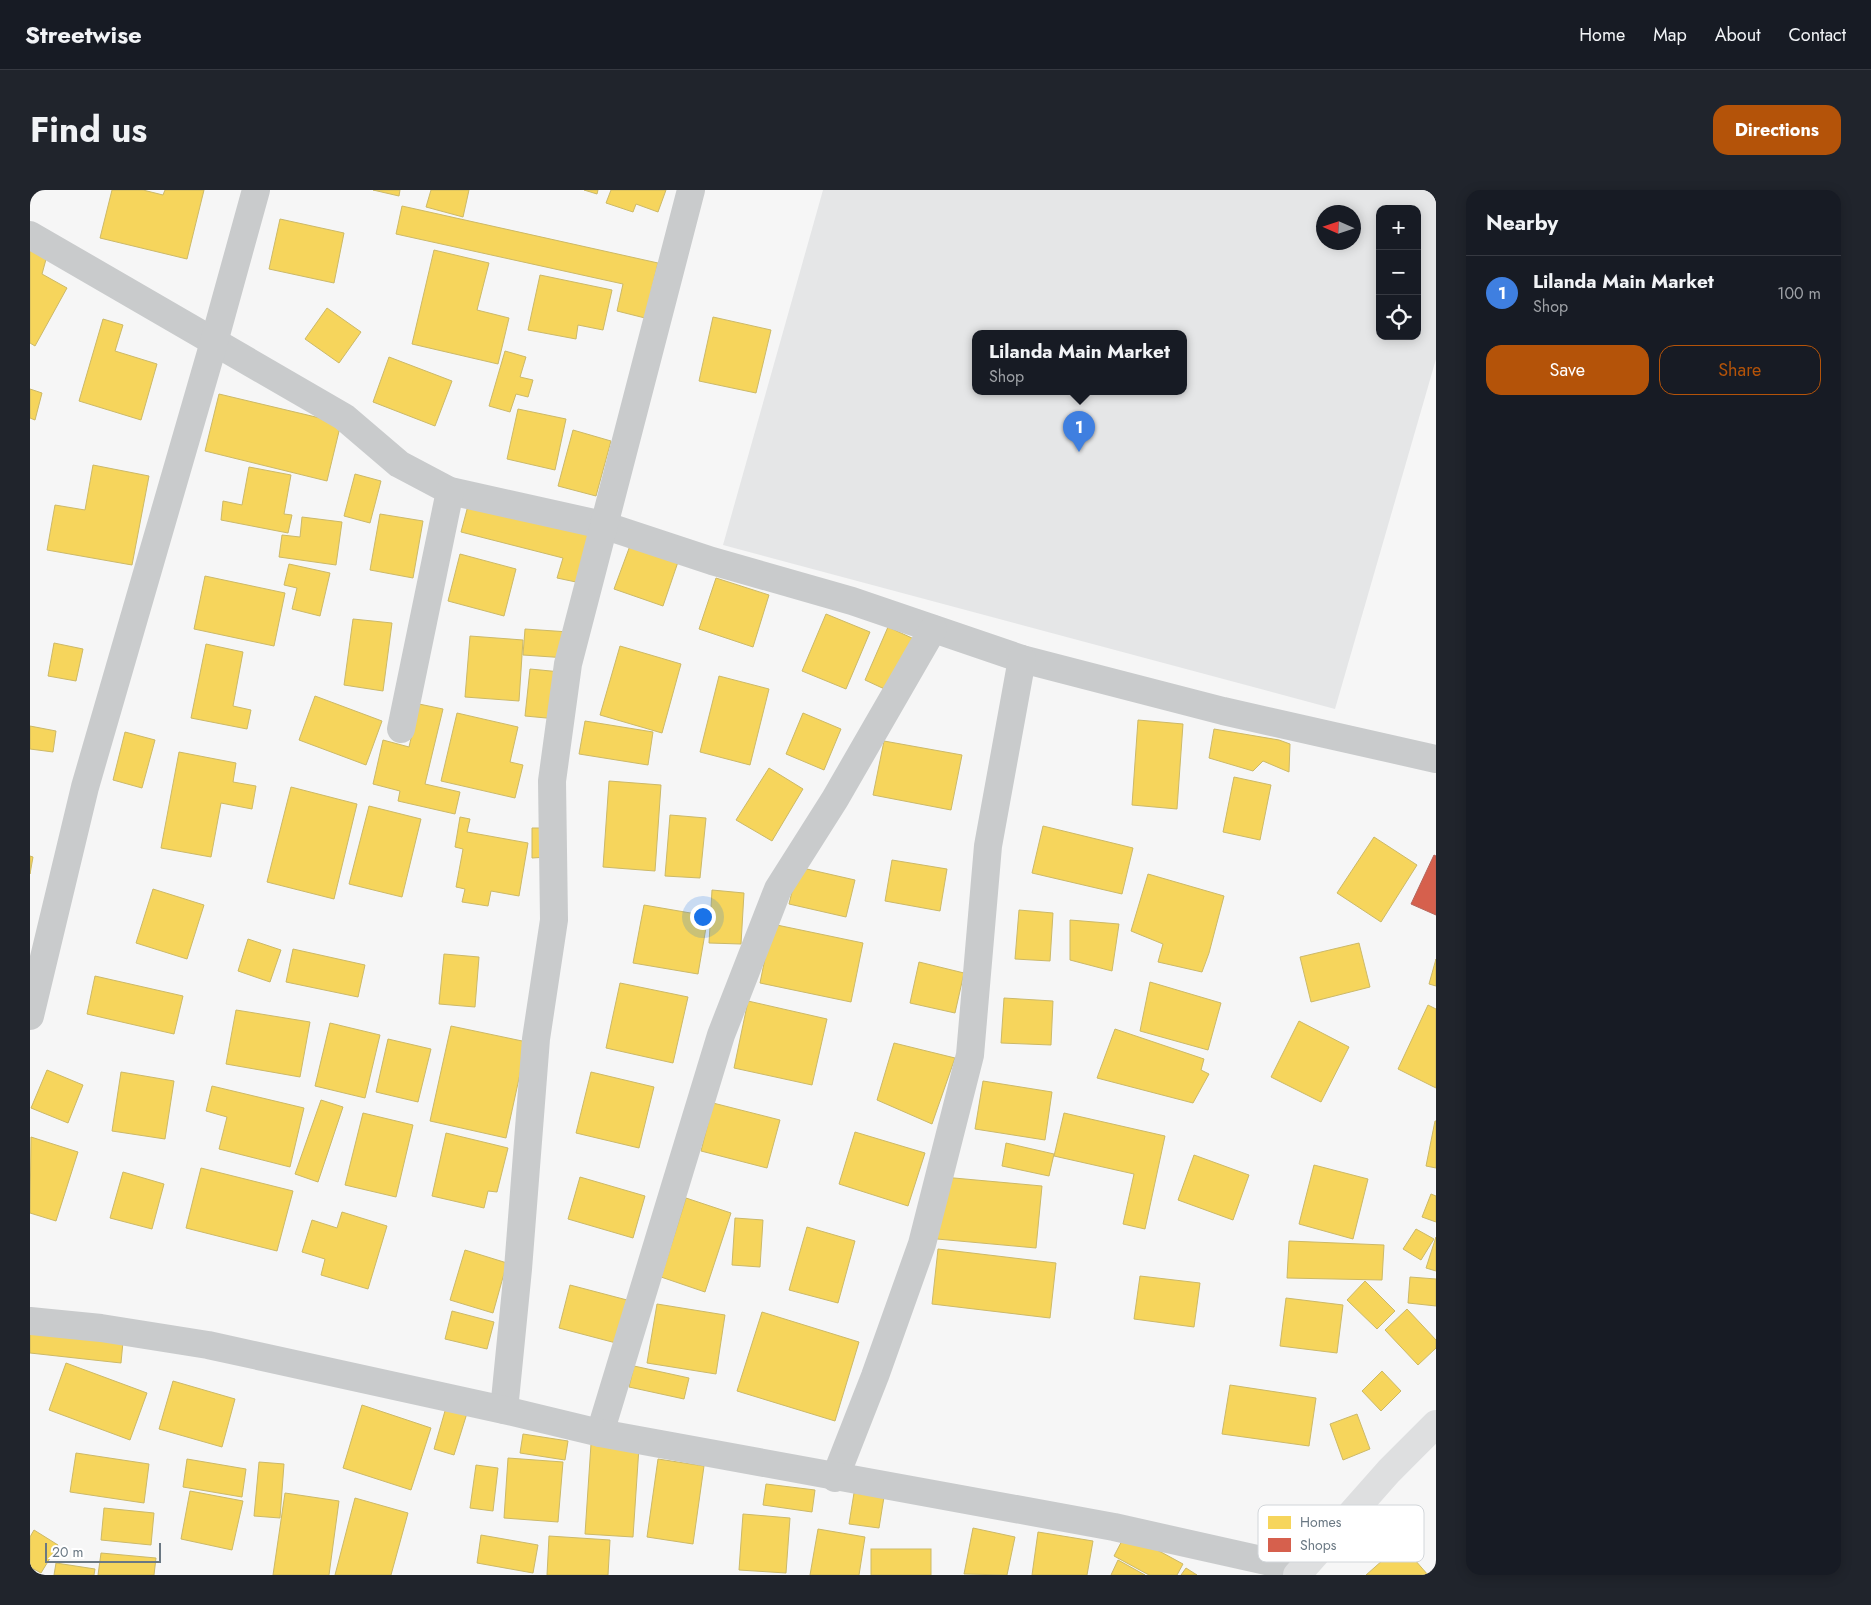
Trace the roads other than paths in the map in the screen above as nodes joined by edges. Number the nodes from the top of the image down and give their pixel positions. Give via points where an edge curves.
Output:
1 (256, 190) edge
2 (691, 190) edge
3 (30, 236) edge
4 (214, 342) junction
5 (450, 491) junction
6 (603, 525) junction
7 (933, 628) junction
8 (1022, 659) junction
9 (401, 728) dead end
10 (1436, 759) edge
11 (30, 1016) edge
12 (30, 1321) edge
13 (504, 1410) junction
14 (1436, 1424) edge
15 (600, 1434) junction
16 (835, 1478) junction
17 (1359, 1505) edge
18 (1308, 1562) edge
19 (1299, 1572) edge

1 - 4 street
2 - 6 street
3 - 4 street
4 - 5 street via 344,417 399,464
4 - 11 street via 85,787
5 - 6 street
5 - 9 street
6 - 7 street
6 - 13 street via 568,664 552,781 554,920 536,1039
7 - 8 street
7 - 15 street via 835,799 778,889 721,1035
8 - 10 street via 1223,712
8 - 16 street via 988,846 970,1056 922,1244
12 - 13 street via 101,1328 208,1345
13 - 15 street
14 - 17 main road
15 - 16 street
16 - 19 street via 1114,1528
18 - 19 main road

